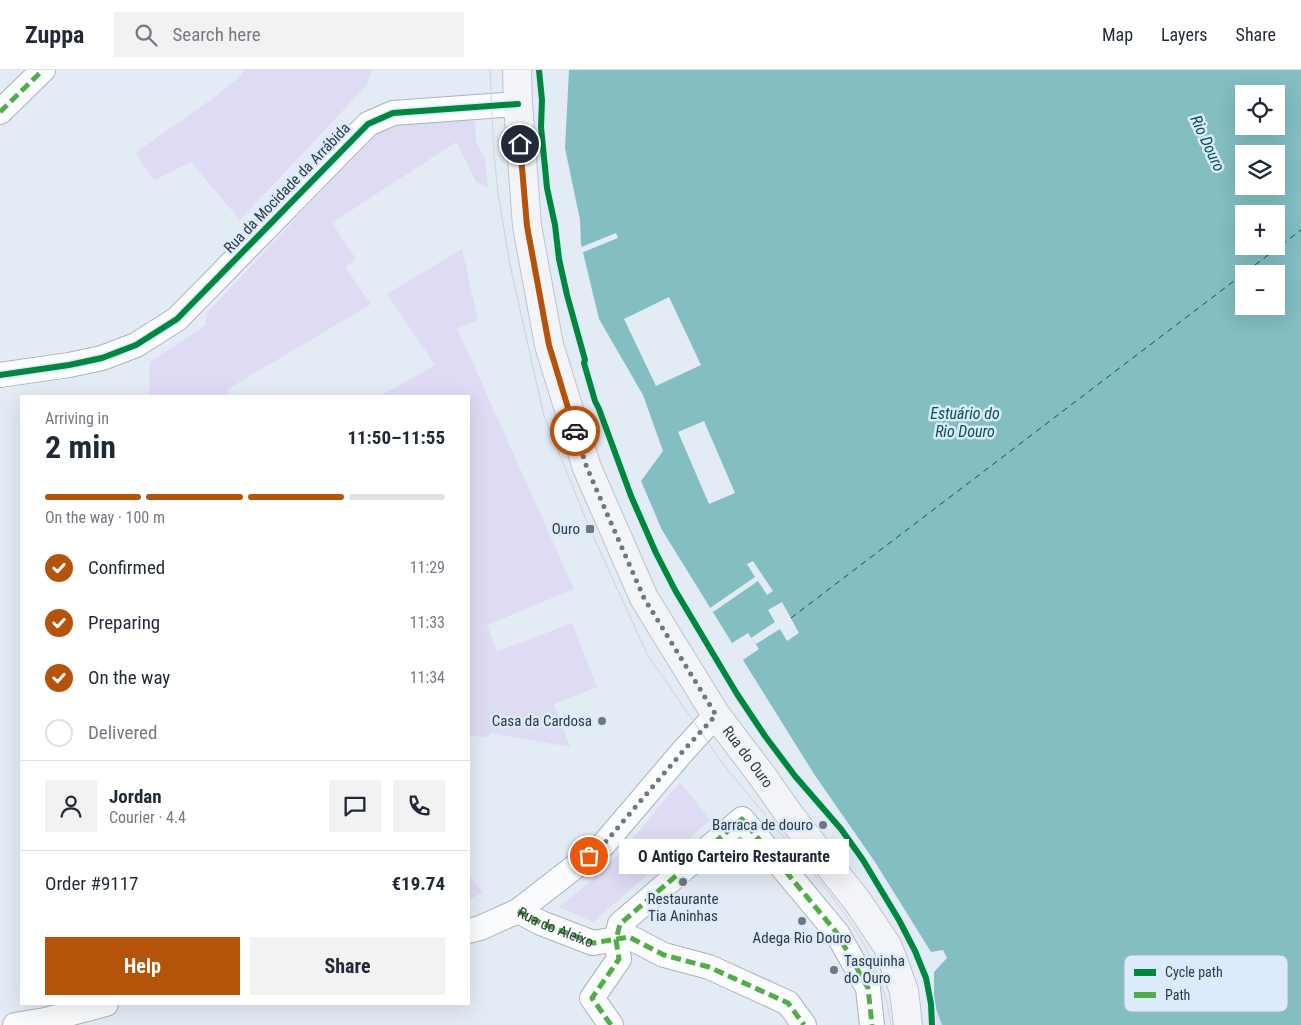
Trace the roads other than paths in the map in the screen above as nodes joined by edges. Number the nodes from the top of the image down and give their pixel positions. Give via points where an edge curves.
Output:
1 (43, 70) edge
2 (517, 70) edge
3 (518, 104) junction
4 (0, 112) edge
5 (0, 375) edge
6 (716, 715) junction
7 (518, 911) junction
8 (470, 931) edge
9 (616, 940) junction
10 (102, 1005) edge
11 (15, 1025) edge
12 (611, 1025) edge
13 (804, 1025) edge
14 (872, 1025) edge
15 (908, 1025) edge

1 - 4 street
2 - 3 main road, Rua do Ouro
3 - 5 street, Rua da Mocidade da Arrábida via 392,113 368,124 177,319 136,345 102,358
3 - 6 main road, Rua do Ouro via 527,226 549,345 587,468 644,598
6 - 7 street via 603,845
6 - 15 main road, Rua do Ouro via 790,817 858,902 888,947 904,991
7 - 8 street, Rua do Aleixo
7 - 9 street, Rua do Aleixo via 593,944
9 - 12 street via 619,959 592,998
9 - 13 street, Rua do Aleixo via 630,937 664,954 709,967 788,1003
9 - 14 street via 620,924 742,819 837,933 868,988
10 - 11 street

